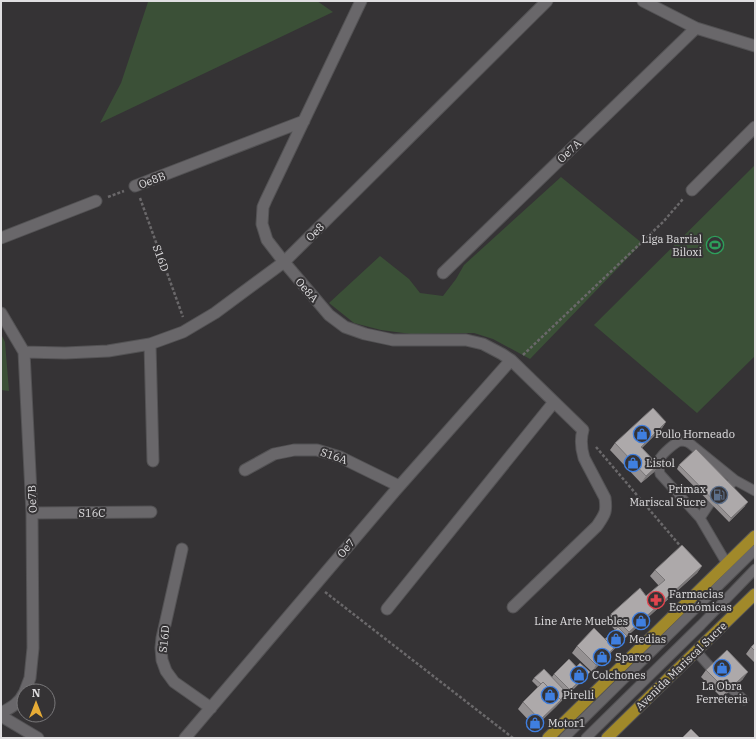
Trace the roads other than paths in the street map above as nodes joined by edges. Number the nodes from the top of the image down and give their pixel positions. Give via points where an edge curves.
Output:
1 (361, 1) edge
2 (548, 1) edge
3 (643, 1) edge
4 (696, 28) junction
5 (755, 46) edge
6 (304, 121) junction
7 (755, 127) edge
8 (135, 186) road end
9 (692, 190) road end
10 (96, 201) road end
11 (1, 238) edge
12 (284, 262) junction
13 (443, 273) dead end
14 (1, 313) edge
15 (150, 344) junction
16 (24, 352) junction
17 (512, 361) junction
18 (554, 402) junction
19 (153, 461) dead end
20 (245, 470) dead end
21 (735, 480) junction
22 (399, 486) junction
23 (727, 487) edge
24 (755, 491) edge
25 (710, 503) edge
26 (151, 512) dead end
27 (32, 513) junction
28 (700, 518) junction
29 (755, 536) edge
30 (182, 549) dead end
31 (755, 550) edge
32 (727, 564) junction
33 (755, 569) edge
34 (755, 594) edge
35 (513, 608) dead end
36 (387, 609) dead end
37 (696, 651) junction
38 (711, 668) edge
39 (28, 683) edge
40 (732, 689) edge
41 (744, 700) dead end
42 (16, 703) edge
43 (211, 708) junction
44 (1, 715) edge
45 (38, 738) edge
46 (185, 738) edge
47 (548, 738) edge
48 (564, 738) edge
49 (586, 738) edge
50 (607, 738) edge

1 - 6 street, Oe8A
2 - 12 street, Oe8
3 - 4 street
4 - 5 street
4 - 13 street, Oe7A
6 - 8 street, Oe8B
6 - 12 street, Oe8A via 263,208 264,234
7 - 9 street
10 - 11 street
12 - 15 street, Oe8 via 216,314 188,330
12 - 17 street, Oe8A via 329,315 345,327 393,340 466,340 483,344
14 - 16 street, Oe7B
15 - 16 street, Oe8 via 108,351
15 - 19 street
16 - 27 street, Oe7B
17 - 18 street, Oe8A
17 - 22 street, Oe7
18 - 35 street, Oe8A via 582,430 582,451 605,498 605,514 597,526
18 - 36 street
20 - 22 street, S16A via 274,454 294,450 318,450 340,457
21 - 23 lane
21 - 24 lane
21 - 28 lane via 688,442 674,444 660,459 660,474
22 - 43 street, Oe7
25 - 28 lane
26 - 27 street, S16C
27 - 39 street, Oe7B via 33,648
28 - 32 lane
29 - 32 main road
30 - 43 street, S16D via 162,638 162,660 174,682
31 - 48 lane
32 - 47 main road
33 - 49 lane
34 - 37 main road, Avenida Mariscal Sucre
37 - 38 lane
37 - 50 main road, Avenida Mariscal Sucre
40 - 41 lane
42 - 44 street, Oe7B
43 - 46 street, Oe7
44 - 45 street

